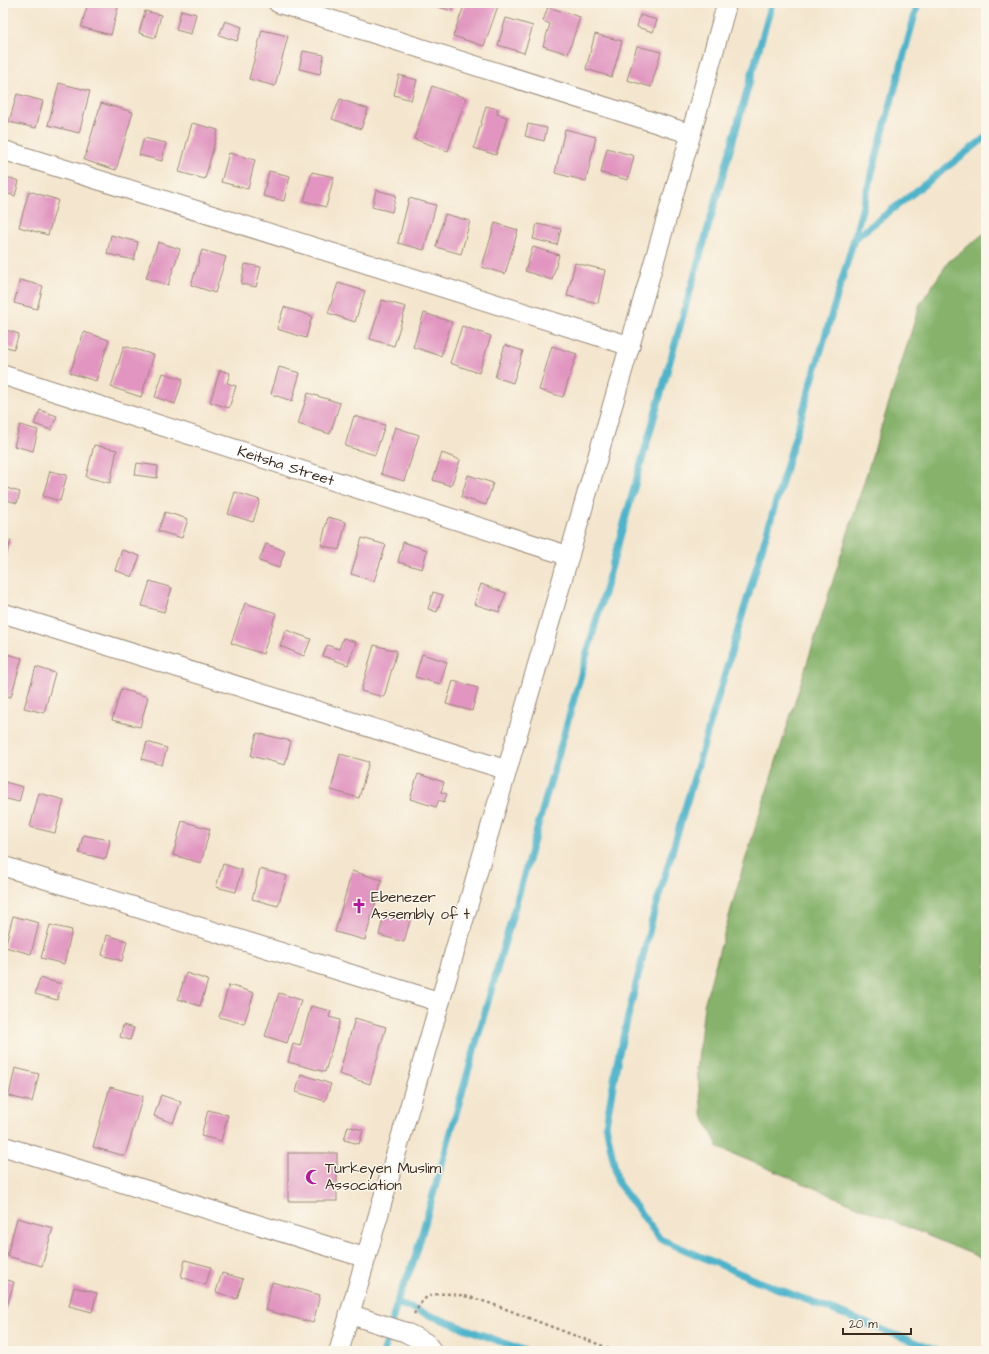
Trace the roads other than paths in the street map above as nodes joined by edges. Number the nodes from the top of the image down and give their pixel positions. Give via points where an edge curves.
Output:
1 (278, 3) edge
2 (727, 3) edge
3 (691, 134) junction
4 (3, 150) edge
5 (630, 346) junction
6 (3, 375) edge
7 (569, 556) junction
8 (3, 613) edge
9 (507, 770) junction
10 (3, 866) edge
11 (440, 1002) junction
12 (3, 1146) edge
13 (366, 1258) junction
14 (350, 1314) junction
15 (339, 1351) edge
16 (432, 1351) edge

1 - 3 street
2 - 3 street
3 - 5 street
4 - 5 street
5 - 7 street
6 - 7 street, Keitsha Street
7 - 9 street
8 - 9 street
9 - 11 street
10 - 11 street
11 - 13 street
12 - 13 street
13 - 14 street
14 - 15 street
14 - 16 street via 405,1332 426,1343

